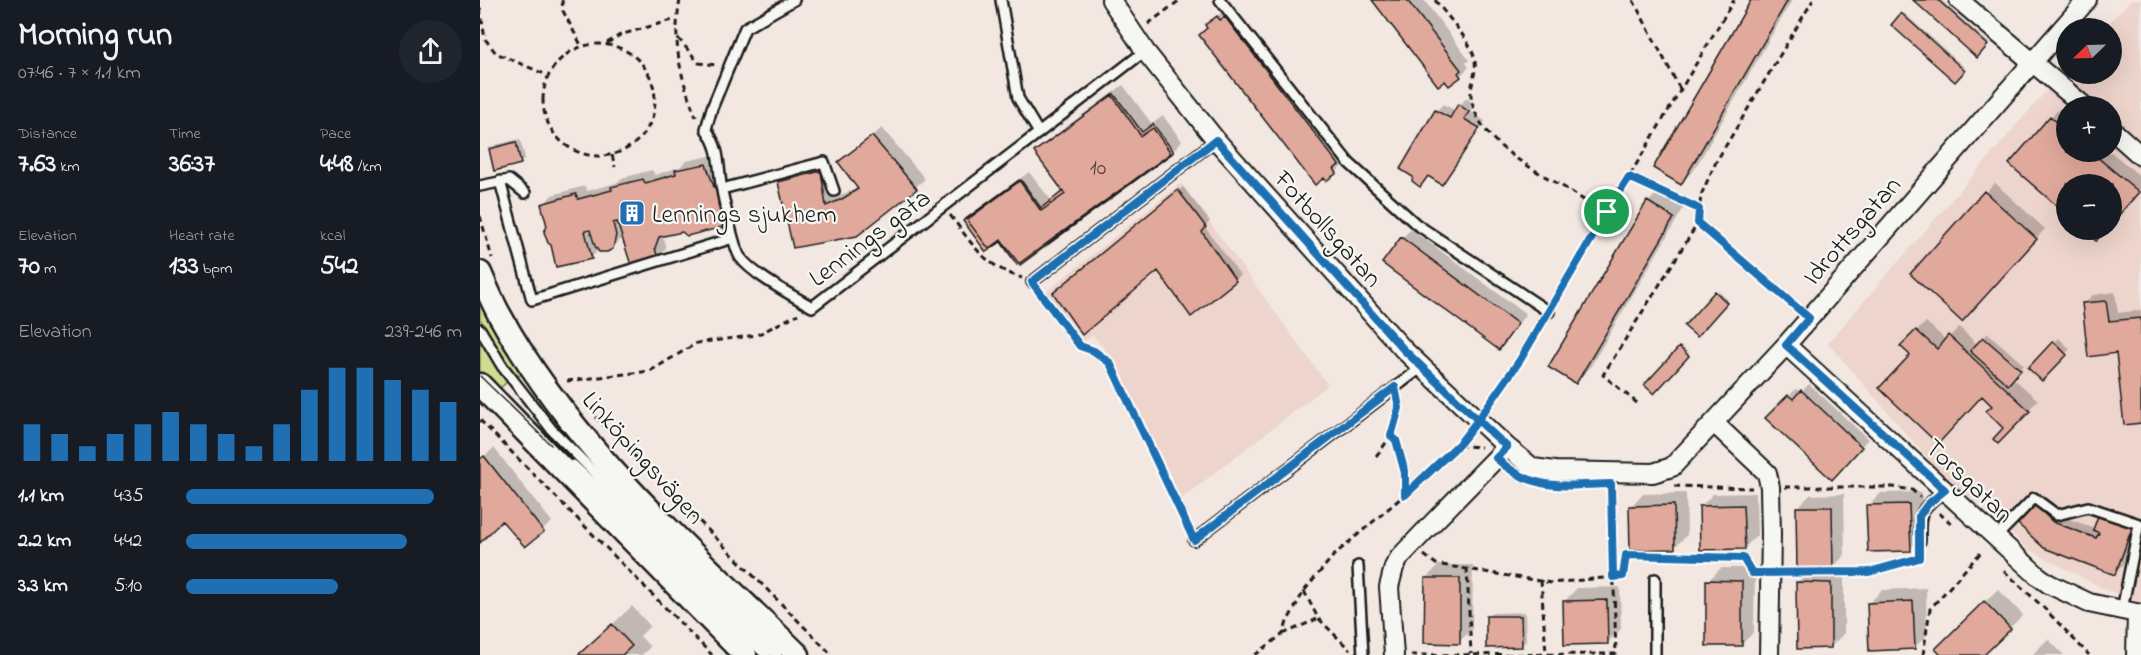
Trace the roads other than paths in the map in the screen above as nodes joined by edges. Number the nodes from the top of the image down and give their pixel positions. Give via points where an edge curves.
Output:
1 (794, 0) edge
2 (1001, 0) edge
3 (1111, 0) edge
4 (1220, 0) edge
5 (1959, 0) edge
6 (2087, 0) edge
7 (1145, 51) junction
8 (2031, 63) junction
9 (2072, 96) edge
10 (1039, 133) junction
11 (2122, 139) edge
12 (1216, 140) junction
13 (2141, 156) edge
14 (500, 181) junction
15 (480, 186) edge
16 (722, 189) junction
17 (834, 191) dead end
18 (525, 193) dead end
19 (733, 238) junction
20 (487, 268) edge
21 (1032, 282) road end
22 (1548, 312) road end
23 (480, 329) edge
24 (1786, 345) junction
25 (1422, 367) junction
26 (480, 385) edge
27 (1714, 423) junction
28 (527, 433) junction
29 (1507, 447) junction
30 (1533, 468) joint
31 (1945, 490) junction
32 (1995, 538) junction
33 (1194, 540) road end
34 (1920, 541) road end
35 (1358, 566) dead end
36 (1655, 579) dead end
37 (2133, 613) edge
38 (745, 655) edge
39 (766, 655) edge
40 (777, 655) edge
41 (798, 655) edge
42 (1363, 655) edge
43 (1394, 655) edge
44 (1655, 655) edge
45 (1769, 655) edge
46 (2136, 655) edge

1 - 16 lane, Lennings gata via 745,27 712,108 706,129 715,142
2 - 10 lane via 1018,98
3 - 7 street, Fotbollsgatan
4 - 22 lane via 1349,163 1416,224
5 - 8 street
6 - 8 street, Idrottsgatan
7 - 10 lane, Lennings gata
7 - 12 street, Fotbollsgatan
8 - 9 street
8 - 24 street, Idrottsgatan
10 - 19 lane, Lennings gata via 812,307 765,279 740,256
11 - 13 street
12 - 21 lane
12 - 25 street, Fotbollsgatan
14 - 15 lane
14 - 18 lane via 508,180
14 - 19 lane via 532,300
16 - 17 lane via 824,162
16 - 19 lane, Lennings gata
20 - 41 street, Linköpingsvägen via 498,313 550,395 588,444
23 - 40 lane via 508,374 552,430
24 - 27 street, Idrottsgatan
24 - 31 street, Torsgatan
25 - 29 street, Fotbollsgatan
25 - 33 lane
26 - 28 street
27 - 30 street, Idrottsgatan via 1664,471
27 - 45 street via 1767,472
28 - 38 street
28 - 39 lane via 551,445 592,482
29 - 30 street, Fotbollsgatan
29 - 43 street via 1420,535 1394,567 1389,586
31 - 32 street, Torsgatan
31 - 34 lane via 1919,516
32 - 37 street, Torsgatan via 2049,584 2088,603
32 - 37 lane via 2034,498 2057,515 2088,507 2139,524
35 - 42 lane
36 - 44 lane
37 - 46 street

